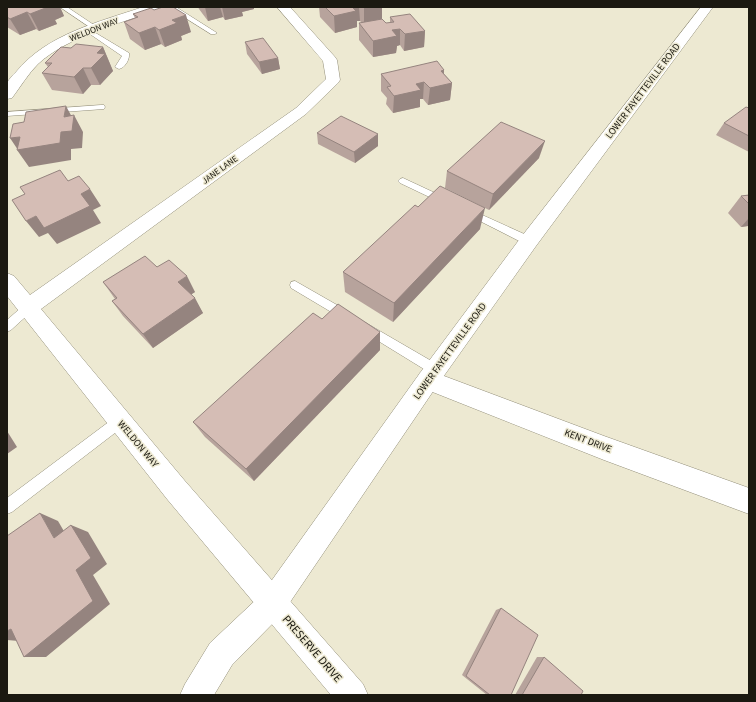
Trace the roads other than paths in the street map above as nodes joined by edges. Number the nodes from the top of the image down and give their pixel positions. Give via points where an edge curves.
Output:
1 (63, 7) edge
2 (155, 7) edge
3 (171, 7) edge
4 (283, 7) edge
5 (705, 7) edge
6 (93, 30) junction
7 (213, 33) dead end
8 (119, 67) dead end
9 (7, 95) edge
10 (101, 107) dead end
11 (7, 114) edge
12 (403, 181) dead end
13 (529, 241) junction
14 (7, 281) edge
15 (295, 285) dead end
16 (28, 308) junction
17 (7, 327) edge
18 (432, 375) junction
19 (119, 422) junction
20 (749, 501) edge
21 (7, 507) edge
22 (272, 604) junction
23 (196, 695) edge
24 (352, 695) edge

1 - 6 lane
2 - 6 street, WELDON WAY
3 - 7 lane
4 - 16 street, JANE LANE via 330,60 333,80 301,111
5 - 13 street, LOWER FAYETTEVILLE ROAD
6 - 8 lane via 126,55
6 - 9 street, WELDON WAY via 71,38 38,57 13,84
10 - 11 lane
12 - 13 lane
13 - 18 street, LOWER FAYETTEVILLE ROAD
14 - 16 street, WELDON WAY
15 - 18 lane
16 - 17 lane
16 - 19 street, WELDON WAY
18 - 20 street, KENT DRIVE via 604,448
18 - 22 street, LOWER FAYETTEVILLE ROAD
19 - 21 lane
19 - 22 street, WELDON WAY
22 - 23 street, LOWER FAYETTEVILLE ROAD via 221,654
22 - 24 street, PRESERVE DRIVE

